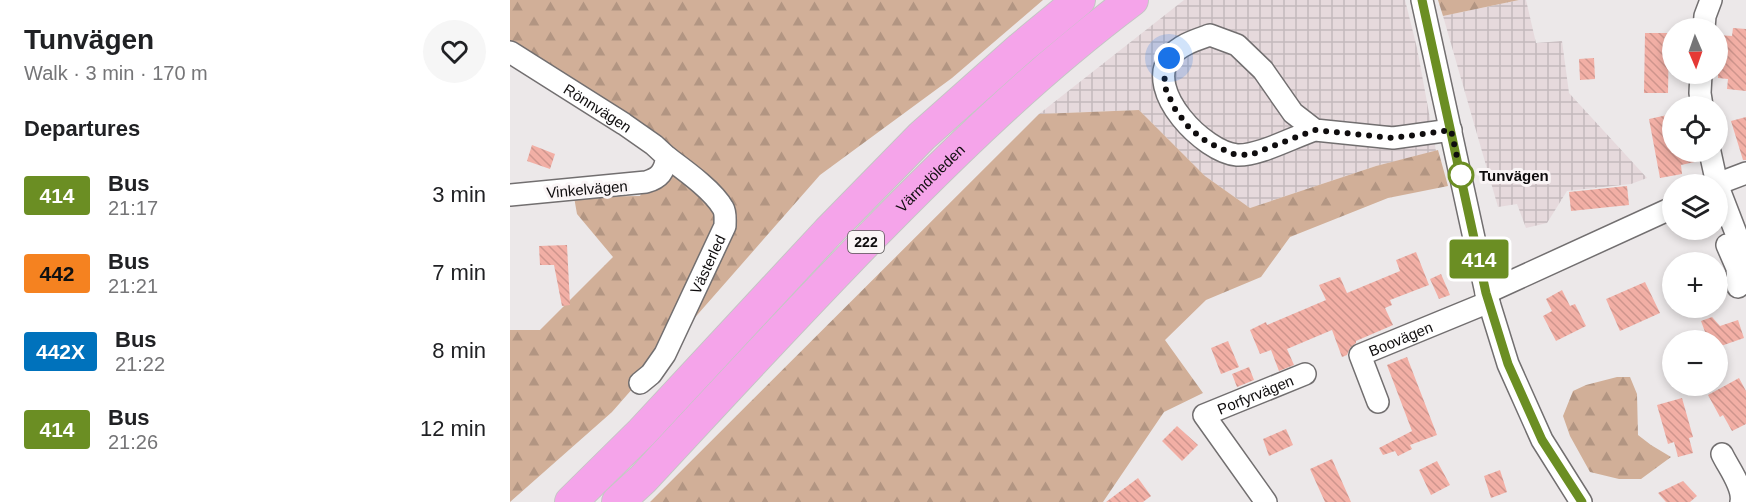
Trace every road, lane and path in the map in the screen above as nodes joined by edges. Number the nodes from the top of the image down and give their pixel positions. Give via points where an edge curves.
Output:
1 (1079, 0) edge
2 (1132, 0) edge
3 (1422, 0) edge
4 (1711, 0) edge
5 (1705, 18) edge
6 (510, 52) edge
7 (1315, 130) junction
8 (1451, 130) junction
9 (664, 166) junction
10 (1746, 173) edge
11 (1728, 180) edge
12 (510, 195) edge
13 (1728, 212) edge
14 (1662, 213) edge
15 (1725, 240) edge
16 (1746, 259) edge
17 (1738, 287) dead end
18 (1488, 298) junction
19 (1305, 374) dead end
20 (640, 383) dead end
21 (1378, 402) dead end
22 (1722, 454) dead end
23 (571, 502) edge
24 (618, 502) edge
25 (1266, 502) edge
26 (1581, 502) edge
27 (1741, 502) edge

1 - 23 highway, 222 via 922,136
2 - 24 highway, Värmdöleden / 222 via 1020,91 948,158
3 - 8 street
4 - 5 street
6 - 9 street, Rönnvägen via 654,146
7 - 7 street via 1250,155 1218,148 1190,129 1175,109 1164,74 1169,58 1186,44 1210,35 1237,45 1263,70 1293,113
7 - 8 street via 1393,138
8 - 18 street
9 - 12 street, Vinkelvägen via 656,179 646,182
9 - 20 street, Västerled via 691,175 724,210 726,226 665,354
10 - 11 street
13 - 16 street
14 - 18 street
15 - 17 street via 1737,268
18 - 21 street, Boovägen via 1360,355
18 - 26 street via 1508,364 1542,440
19 - 25 street, Porfyrvägen via 1204,416
22 - 27 street via 1742,496

